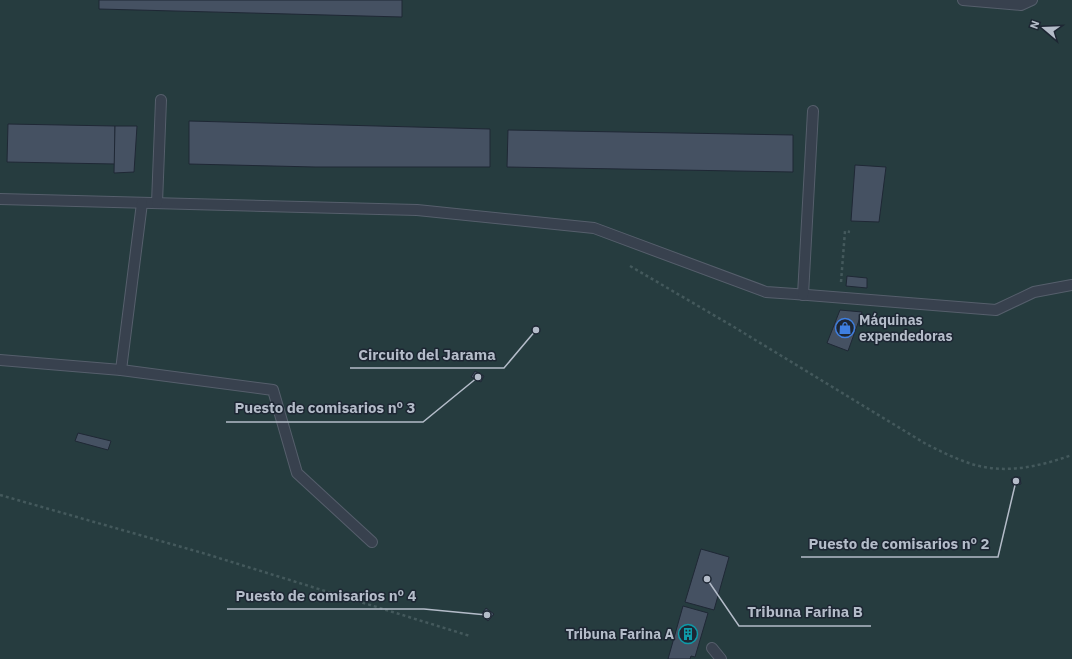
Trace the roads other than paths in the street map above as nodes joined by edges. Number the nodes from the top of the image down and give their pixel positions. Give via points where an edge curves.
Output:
1 (963, 0) edge
2 (1032, 0) edge
3 (161, 100) dead end
4 (813, 111) dead end
5 (0, 199) edge
6 (142, 203) junction
7 (157, 203) junction
8 (1072, 285) edge
9 (803, 294) junction
10 (0, 360) edge
11 (121, 370) junction
12 (372, 542) dead end
13 (712, 648) dead end
14 (721, 659) edge

1 - 2 lane via 1021,5
3 - 7 lane
4 - 9 lane
5 - 6 lane
6 - 7 lane
6 - 11 lane
7 - 9 lane via 417,210 594,228 766,292
8 - 9 lane via 1034,292 996,310
10 - 11 lane
11 - 12 lane via 273,390 297,473
13 - 14 lane

